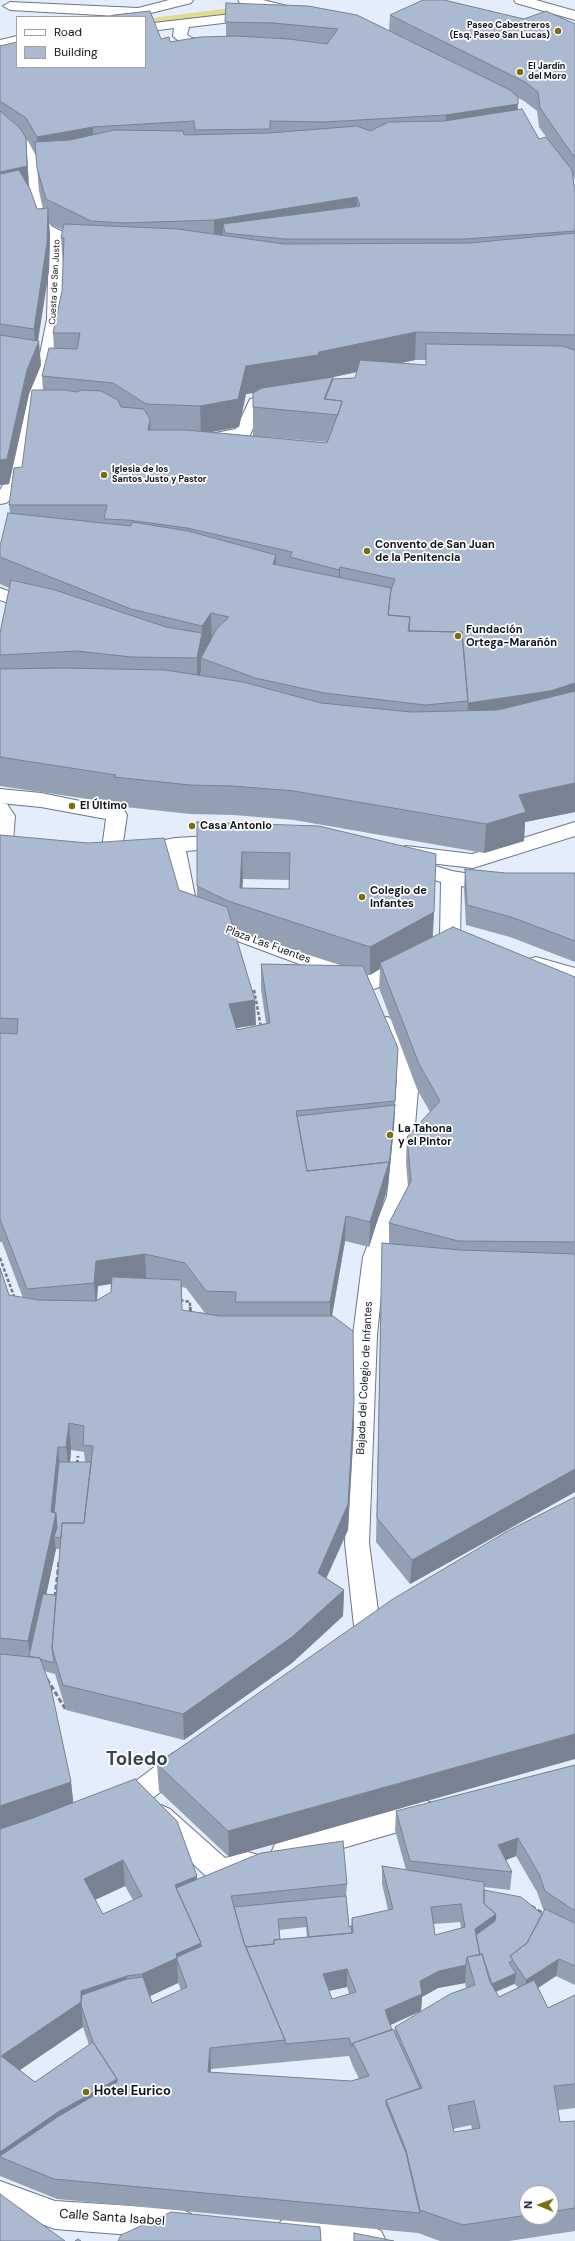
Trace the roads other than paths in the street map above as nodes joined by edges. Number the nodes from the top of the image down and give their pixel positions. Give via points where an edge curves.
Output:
1 (186, 0) edge
2 (245, 0) edge
3 (521, 0) edge
4 (10, 6) dead end
5 (141, 12) junction
6 (120, 16) edge
7 (575, 16) edge
8 (182, 23) junction
9 (146, 28) edge
10 (16, 40) edge
11 (0, 46) edge
12 (228, 46) edge
13 (16, 55) edge
14 (0, 59) edge
15 (0, 129) edge
16 (56, 247) junction
17 (104, 249) edge
18 (294, 394) edge
19 (190, 440) edge
20 (0, 499) edge
21 (0, 594) edge
22 (50, 612) edge
23 (0, 796) edge
24 (0, 809) edge
25 (575, 829) edge
26 (242, 841) edge
27 (176, 845) junction
28 (6, 854) edge
29 (111, 856) junction
30 (91, 860) edge
31 (451, 878) junction
32 (510, 887) edge
33 (450, 939) junction
34 (472, 945) edge
35 (516, 958) edge
36 (575, 975) edge
37 (370, 983) junction
38 (374, 1257) junction
39 (397, 1260) edge
40 (367, 1626) edge
41 (203, 1746) edge
42 (137, 1795) junction
43 (444, 1806) edge
44 (96, 1809) edge
45 (0, 2195) edge
46 (211, 2226) edge
47 (265, 2229) edge
48 (335, 2238) edge
49 (371, 2241) edge

1 - 5 street
2 - 8 street via 278,7 308,22 240,17
3 - 7 street
4 - 5 street
5 - 6 street
8 - 9 street
8 - 12 street via 180,36 188,42
10 - 11 street
13 - 14 street
15 - 16 street, Cuesta de San Justo via 24,143 34,163 34,193 44,229 57,235
16 - 17 street
16 - 20 street, Cuesta de San Justo via 54,319 39,412 18,474 9,492
18 - 19 street via 256,403 243,433
21 - 22 street
23 - 29 street via 41,800 117,815
24 - 28 street via 5,816
25 - 31 street via 473,861 386,854
26 - 27 street
27 - 29 street
27 - 37 street, Plaza Las Fuentes via 188,915
29 - 30 street
31 - 32 street
31 - 33 street
33 - 34 street
33 - 37 street
35 - 36 street
37 - 38 street, Bajada del Colegio de Infantes via 408,1078 398,1196
38 - 39 street
38 - 40 street, Bajada del Colegio de Infantes via 365,1335 357,1543
41 - 42 street
42 - 43 street via 221,1872
42 - 44 street
45 - 46 street, Calle Santa Isabel via 55,2215
47 - 48 street
48 - 49 street

